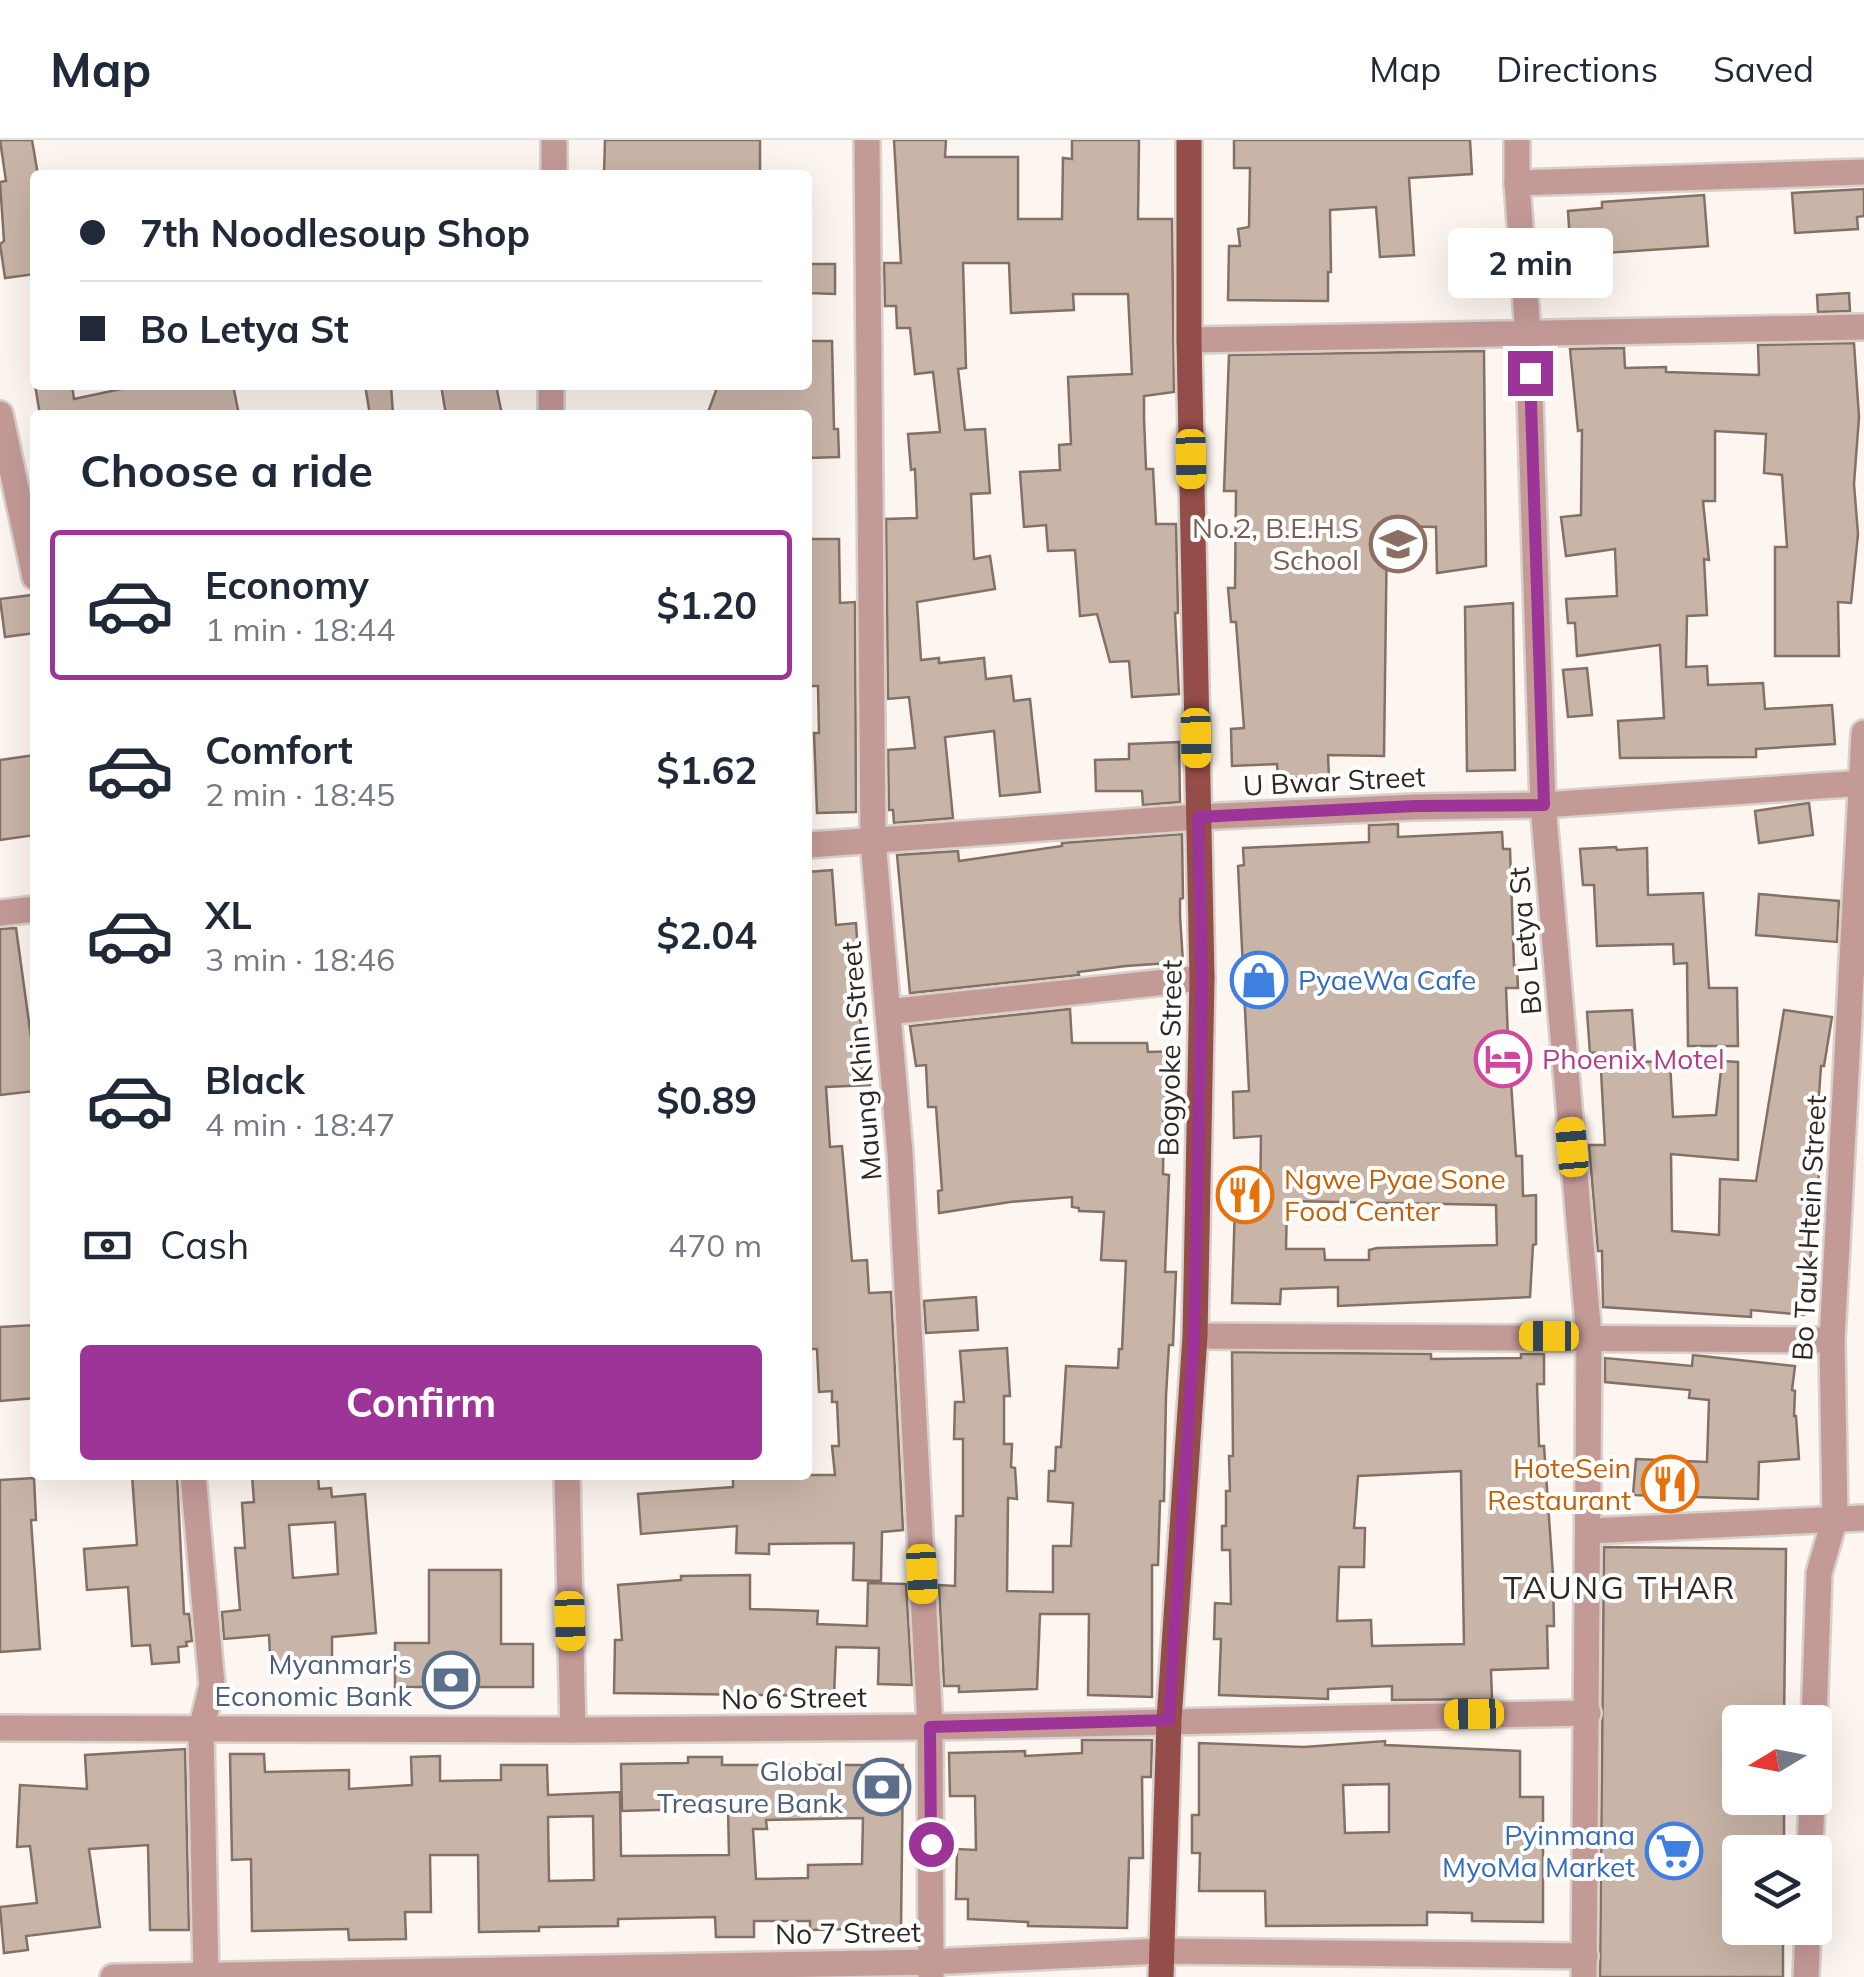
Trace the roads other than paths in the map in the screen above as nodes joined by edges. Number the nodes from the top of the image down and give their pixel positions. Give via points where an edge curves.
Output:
1 (554, 140) edge
2 (868, 140) edge
3 (1189, 140) edge
4 (1517, 140) edge
5 (554, 170) edge
6 (1864, 172) edge
7 (1517, 182) junction
8 (1864, 327) edge
9 (1528, 334) junction
10 (1188, 340) junction
11 (0, 414) edge
12 (30, 554) edge
13 (1864, 734) edge
14 (1862, 784) edge
15 (1544, 805) junction
16 (1198, 817) junction
17 (874, 840) junction
18 (812, 845) edge
19 (30, 910) edge
20 (0, 913) edge
21 (1202, 978) junction
22 (888, 1012) junction
23 (1194, 1336) junction
24 (1589, 1337) junction
25 (1832, 1340) junction
26 (193, 1480) edge
27 (567, 1480) edge
28 (1834, 1518) junction
29 (1864, 1518) edge
30 (1590, 1532) junction
31 (1815, 1705) edge
32 (1588, 1713) junction
33 (1169, 1720) junction
34 (930, 1727) junction
35 (0, 1728) edge
36 (202, 1730) junction
37 (573, 1730) junction
38 (1807, 1945) edge
39 (1161, 1950) junction
40 (1584, 1967) edge
41 (931, 1969) edge
42 (206, 1976) edge
43 (113, 1977) edge
44 (1162, 1977) edge
45 (1806, 1977) edge

1 - 5 street
2 - 17 street, Maung Khin Street
3 - 10 main road, Bogyoke Street
4 - 7 street, Bo Letya St
6 - 7 street
7 - 9 street, Bo Letya St
8 - 9 street
9 - 10 street
9 - 15 street, Bo Letya St
10 - 16 main road, Bogyoke Street
11 - 12 street
13 - 14 street, Bo Tauk Htein Street
14 - 15 street, U Bwar Street
14 - 25 street, Bo Tauk Htein Street
15 - 16 street, U Bwar Street
15 - 24 street, Bo Letya St
16 - 17 street, U Bwar Street
16 - 21 main road, Bogyoke Street
17 - 18 street, U Bwar Street
17 - 22 street, Maung Khin Street
19 - 20 street
21 - 22 street
21 - 23 main road, Bogyoke Street
22 - 34 street, Maung Khin Street
23 - 24 street
23 - 33 main road, Bogyoke Street
24 - 25 street
24 - 30 street, Bo Letya St
25 - 28 street, Bo Tauk Htein Street
26 - 36 street via 212,1684
27 - 37 street
28 - 29 street
28 - 30 street
28 - 31 street, Bo Tauk Htein Street via 1819,1573
30 - 32 street, Bo Letya St
32 - 33 street, No 6 Street
32 - 40 street, Bo Letya St
33 - 34 street, No 6 Street
33 - 39 main road, Bogyoke Street
34 - 37 street, No 6 Street
34 - 41 street, Maung Khin Street
35 - 36 street, No 6 Street
36 - 37 street, No 6 Street
36 - 42 street
38 - 45 street
39 - 40 street, No 7 Street
39 - 41 street, No 7 Street
39 - 44 main road, Bogyoke Street
41 - 42 street, No 7 Street
42 - 43 street, No 7 Street

